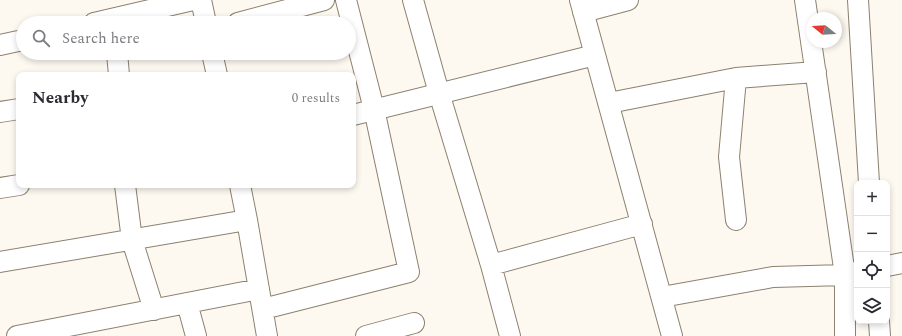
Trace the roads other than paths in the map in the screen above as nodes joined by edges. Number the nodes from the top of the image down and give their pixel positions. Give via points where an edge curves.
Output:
1 (193, 0) edge
2 (201, 0) edge
3 (324, 0) edge
4 (346, 0) edge
5 (413, 0) edge
6 (628, 0) edge
7 (805, 0) edge
8 (858, 0) edge
9 (582, 6) edge
10 (114, 14) edge
11 (204, 16) edge
12 (264, 16) edge
13 (350, 16) edge
14 (356, 39) edge
15 (16, 42) edge
16 (0, 45) edge
17 (595, 54) junction
18 (118, 60) edge
19 (212, 60) edge
20 (120, 72) edge
21 (213, 72) edge
22 (816, 72) junction
23 (736, 78) junction
24 (439, 93) junction
25 (609, 103) junction
26 (16, 109) edge
27 (374, 109) junction
28 (0, 112) edge
29 (356, 114) edge
30 (869, 180) edge
31 (16, 185) edge
32 (0, 188) edge
33 (125, 188) edge
34 (241, 188) edge
35 (247, 220) junction
36 (736, 220) dead end
37 (642, 224) junction
38 (132, 240) junction
39 (0, 262) edge
40 (902, 263) edge
41 (491, 265) junction
42 (890, 265) edge
43 (851, 274) edge
44 (259, 289) junction
45 (662, 297) junction
46 (187, 303) junction
47 (263, 309) junction
48 (154, 310) junction
49 (414, 323) dead end
50 (879, 324) edge
51 (16, 336) edge
52 (196, 336) edge
53 (267, 336) edge
54 (366, 336) edge
55 (510, 336) edge
56 (672, 336) edge
57 (845, 336) edge
58 (880, 336) edge

1 - 10 street
2 - 11 street
3 - 12 street
4 - 13 street
5 - 24 street
6 - 9 street
7 - 22 street
8 - 30 street
9 - 17 street
14 - 27 street
15 - 16 street
17 - 24 street
17 - 25 street
18 - 20 street
19 - 21 street
22 - 23 street
22 - 43 street
23 - 25 street
23 - 36 street via 729,157
24 - 27 street
24 - 41 street
25 - 37 street
26 - 28 street
27 - 29 street
27 - 47 street via 409,272
31 - 32 street
33 - 38 street
34 - 35 street
35 - 38 street
35 - 44 street
37 - 41 street
37 - 45 street
38 - 39 street
38 - 48 street
40 - 42 street
41 - 55 street
43 - 45 street via 773,277
43 - 57 street
44 - 46 street
44 - 47 street
45 - 56 street
46 - 48 street
46 - 52 street
47 - 53 street
48 - 51 street
49 - 54 street
50 - 58 street

